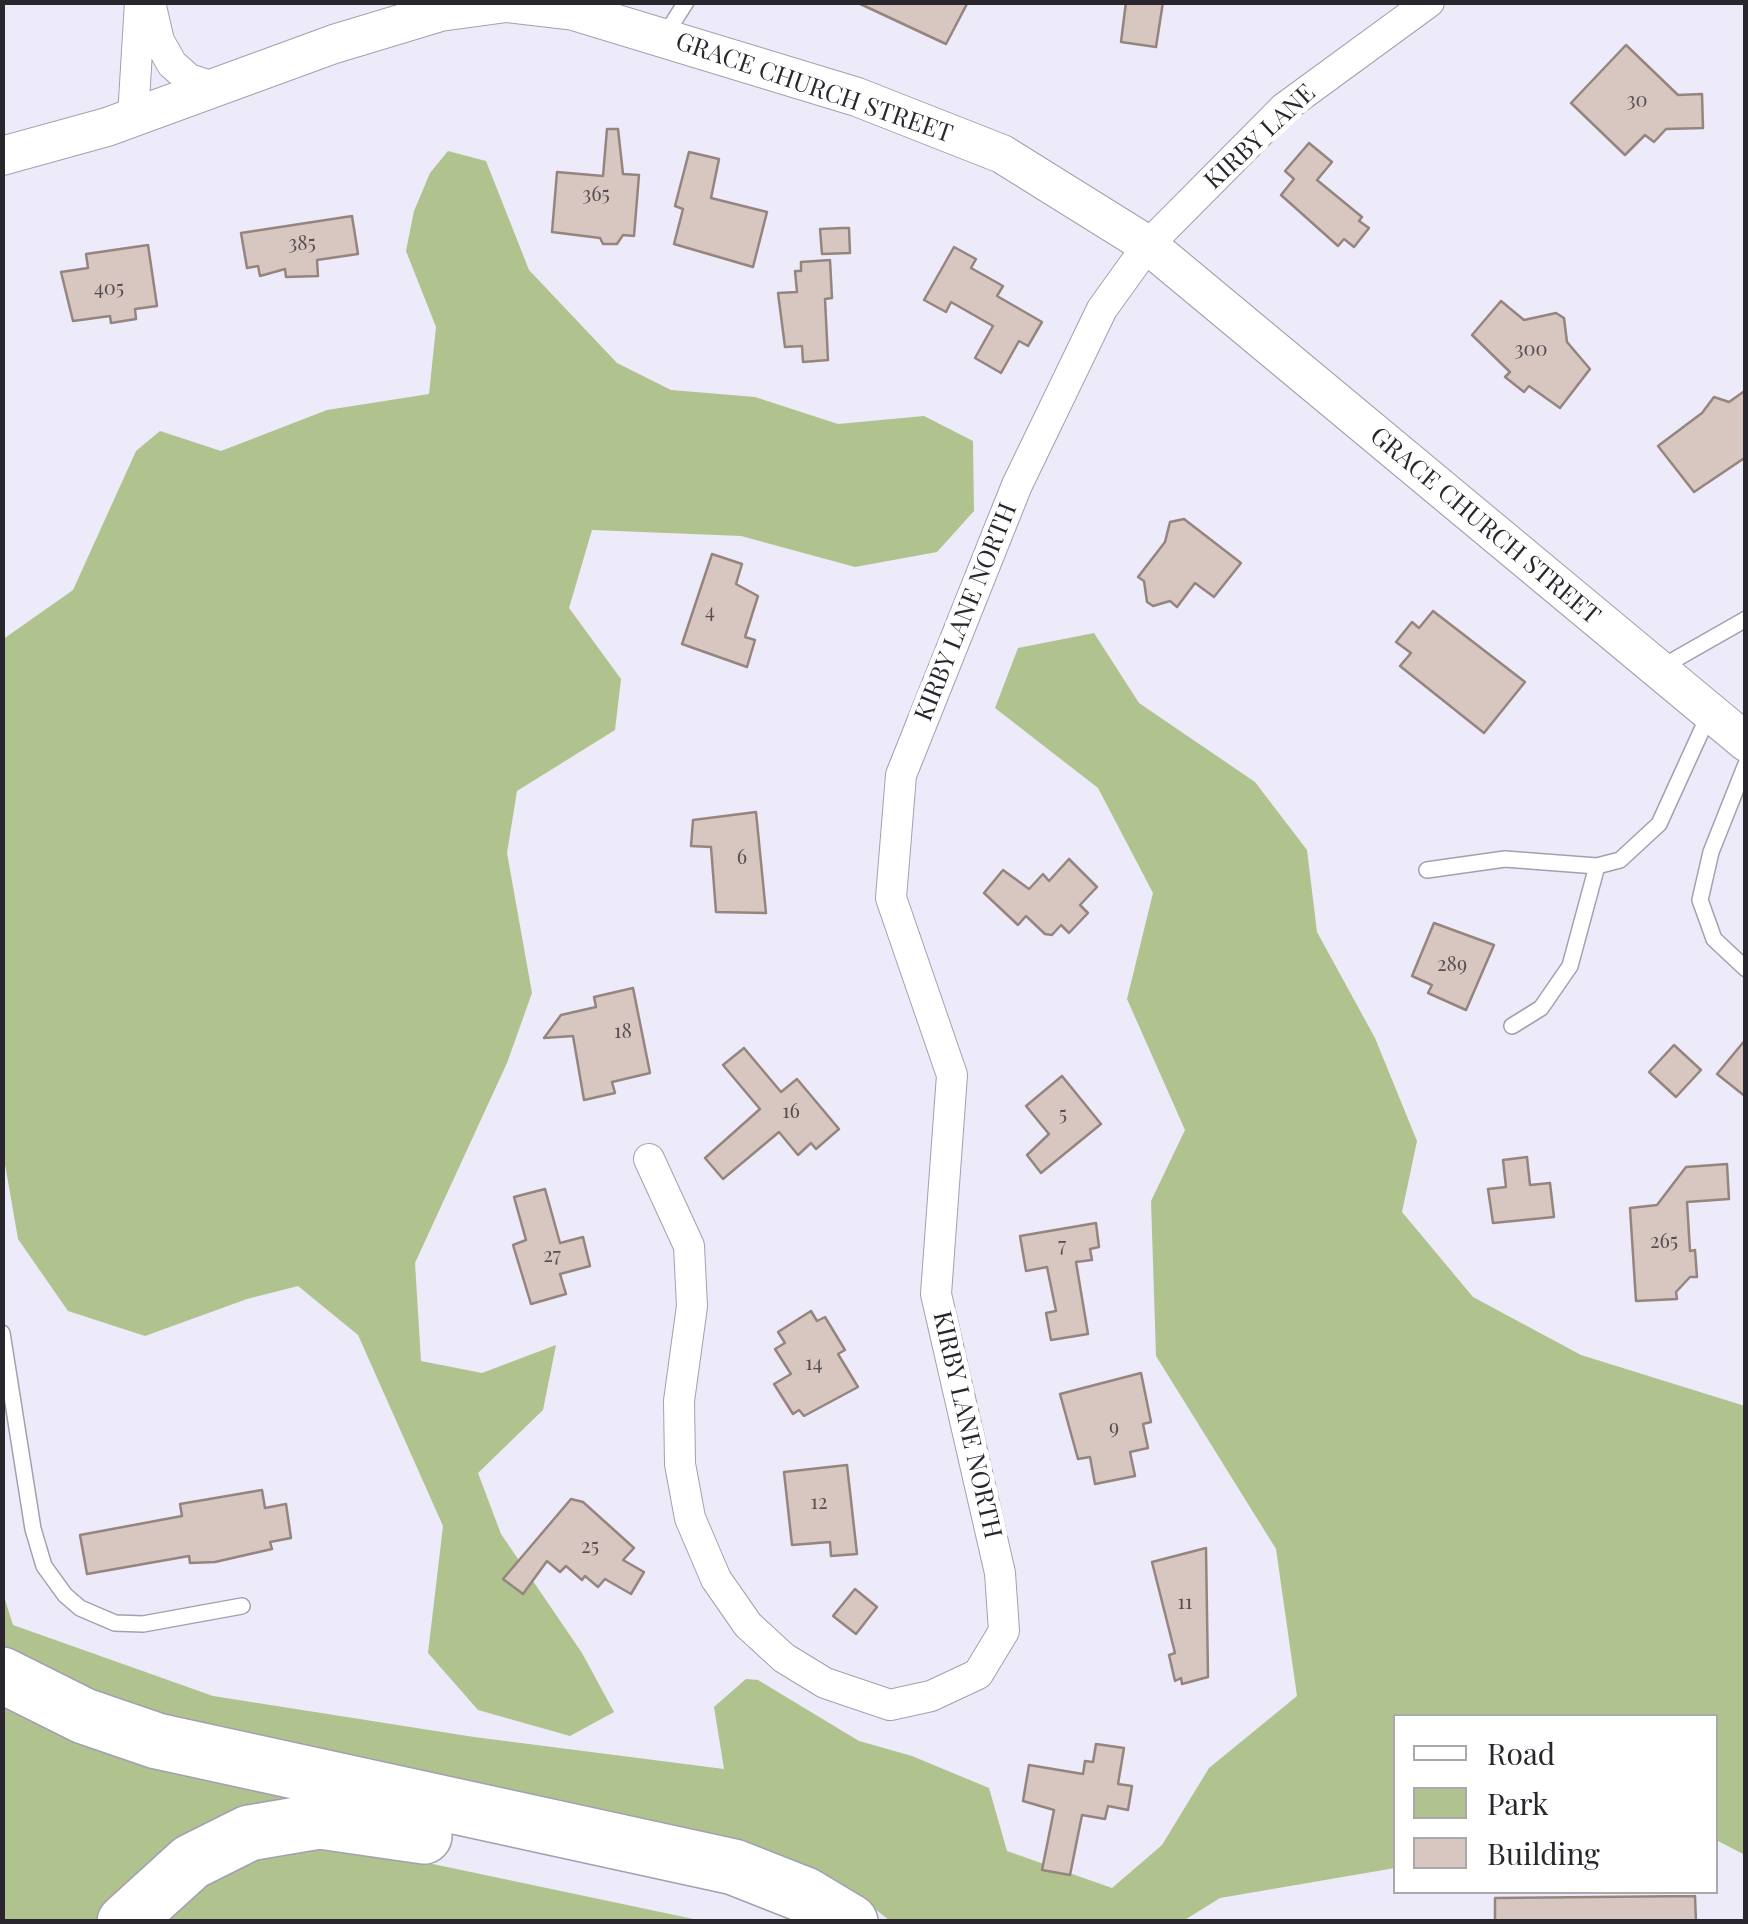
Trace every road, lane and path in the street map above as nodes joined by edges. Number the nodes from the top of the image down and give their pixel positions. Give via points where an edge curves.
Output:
1 (140, 2) edge
2 (150, 2) edge
3 (686, 2) edge
4 (1429, 2) edge
5 (664, 37) junction
6 (213, 87) junction
7 (132, 118) junction
8 (2, 156) edge
9 (1148, 245) junction
10 (1746, 619) edge
11 (1657, 670) junction
12 (1710, 712) junction
13 (1746, 742) edge
14 (1746, 764) edge
15 (1597, 866) junction
16 (1427, 870) dead end
17 (1746, 969) edge
18 (1512, 1026) dead end
19 (649, 1160) dead end
20 (2, 1333) edge
21 (242, 1606) dead end
22 (2, 1674) edge
23 (125, 1922) edge
24 (775, 1922) edge
25 (850, 1922) edge

1 - 7 street
2 - 6 street via 172,64
3 - 5 lane
4 - 9 street, KIRBY LANE via 1284,108
5 - 6 street, GRACE CHURCH STREET via 539,4 472,6
5 - 9 street, GRACE CHURCH STREET via 951,132 1002,154
6 - 7 street, GRACE CHURCH STREET
7 - 8 street, GRACE CHURCH STREET
9 - 11 street, GRACE CHURCH STREET
9 - 19 street, KIRBY LANE NORTH via 1102,309 1017,485 902,776 892,898 952,1075 936,1294 1000,1573 1004,1630 978,1674 931,1696 890,1705 825,1683 784,1658 748,1624 716,1578 690,1518 680,1464 679,1402 692,1306 689,1246
10 - 11 lane
11 - 12 street, GRACE CHURCH STREET
12 - 13 street, GRACE CHURCH STREET
12 - 15 lane via 1659,824 1620,860
14 - 17 lane via 1710,852 1700,900 1714,939
15 - 16 lane via 1505,858
15 - 18 lane via 1570,966 1540,1008
20 - 21 lane via 33,1529 44,1566 65,1595 114,1623
22 - 25 highway via 59,1705 157,1742 734,1868 805,1895
23 - 24 highway via 164,1882 218,1847 283,1824 320,1822 389,1829 695,1894

